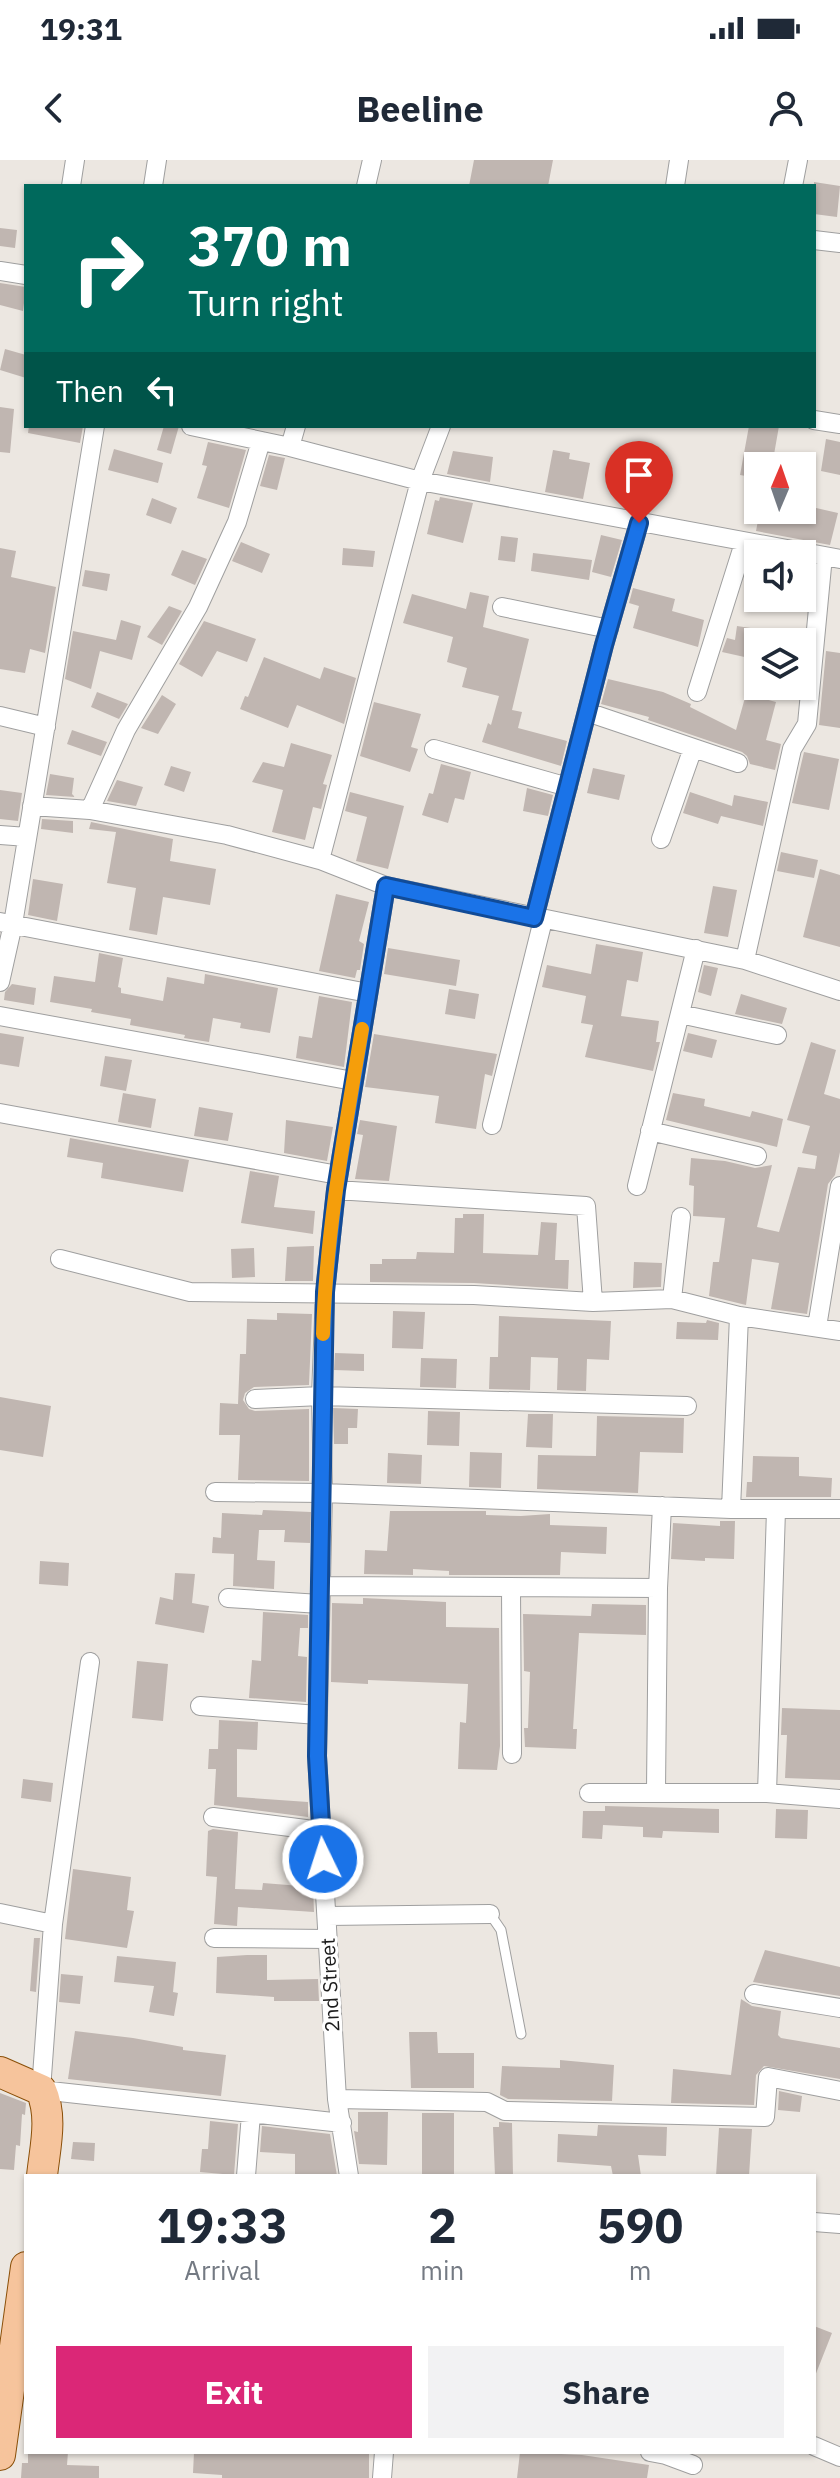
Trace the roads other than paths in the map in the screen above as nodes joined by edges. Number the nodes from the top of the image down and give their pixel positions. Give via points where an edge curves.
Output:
1 (75, 160) edge
2 (157, 160) edge
3 (372, 160) edge
4 (679, 160) edge
5 (798, 160) edge
6 (71, 184) edge
7 (153, 184) edge
8 (366, 184) edge
9 (675, 184) edge
10 (793, 184) edge
11 (816, 240) edge
12 (840, 243) edge
13 (0, 271) edge
14 (24, 275) edge
15 (816, 420) edge
16 (840, 424) edge
17 (95, 428) edge
18 (200, 428) edge
19 (295, 428) edge
20 (440, 428) edge
21 (261, 441) junction
22 (290, 447) junction
23 (420, 481) junction
24 (639, 523) junction
25 (744, 543) joint
26 (831, 558) edge
27 (502, 607) dead end
28 (609, 629) junction
29 (697, 692) dead end
30 (587, 712) junction
31 (0, 716) edge
32 (46, 727) junction
33 (693, 748) junction
34 (434, 749) dead end
35 (738, 763) dead end
36 (568, 787) junction
37 (32, 806) junction
38 (90, 810) junction
39 (0, 835) edge
40 (27, 837) junction
41 (661, 839) dead end
42 (320, 860) junction
43 (386, 886) junction
44 (539, 919) junction
45 (6, 923) edge
46 (696, 949) junction
47 (745, 960) junction
48 (0, 982) edge
49 (839, 988) edge
50 (368, 993) junction
51 (680, 1014) junction
52 (0, 1016) edge
53 (777, 1035) dead end
54 (353, 1081) junction
55 (0, 1113) edge
56 (492, 1125) dead end
57 (650, 1131) junction
58 (757, 1156) dead end
59 (337, 1183) junction
60 (637, 1186) dead end
61 (840, 1186) edge
62 (681, 1217) dead end
63 (60, 1259) dead end
64 (325, 1292) junction
65 (672, 1299) junction
66 (593, 1302) junction
67 (739, 1316) junction
68 (817, 1327) junction
69 (840, 1331) edge
70 (321, 1396) junction
71 (255, 1399) dead end
72 (687, 1406) dead end
73 (215, 1492) dead end
74 (323, 1493) junction
75 (662, 1506) junction
76 (731, 1509) junction
77 (840, 1509) edge
78 (776, 1510) junction
79 (511, 1588) junction
80 (658, 1588) junction
81 (321, 1595) junction
82 (228, 1598) dead end
83 (90, 1662) dead end
84 (200, 1706) dead end
85 (318, 1715) junction
86 (512, 1754) dead end
87 (656, 1791) junction
88 (589, 1793) dead end
89 (767, 1793) junction
90 (840, 1799) edge
91 (213, 1817) dead end
92 (321, 1831) junction
93 (0, 1913) edge
94 (490, 1914) joint
95 (327, 1916) junction
96 (53, 1924) junction
97 (214, 1938) dead end
98 (327, 1939) junction
99 (754, 1994) dead end
100 (840, 2008) edge
101 (521, 2034) dead end
102 (0, 2072) edge
103 (41, 2090) junction
104 (840, 2091) edge
105 (337, 2099) junction
106 (251, 2114) junction
107 (342, 2123) junction
108 (31, 2174) edge
109 (42, 2174) edge
110 (246, 2174) edge
111 (349, 2174) edge
112 (816, 2222) edge
113 (840, 2224) edge
114 (24, 2281) edge
115 (816, 2447) edge
116 (384, 2454) edge
117 (661, 2454) edge
118 (0, 2455) edge
119 (840, 2457) edge
120 (693, 2465) dead end
121 (382, 2478) edge

1 - 6 street
2 - 7 street
3 - 8 street
4 - 9 street
5 - 10 street
11 - 12 street
13 - 14 street
15 - 16 street
17 - 32 street
18 - 21 street
19 - 22 street
20 - 23 street
21 - 22 street
21 - 38 street via 237,522 198,607 126,730
22 - 23 street
23 - 24 street
23 - 42 street
24 - 25 street
24 - 28 street
25 - 29 street
26 - 47 street via 807,724 792,749
27 - 28 street
28 - 30 street
30 - 33 street
30 - 36 street
31 - 32 street
32 - 37 street
33 - 35 street
33 - 41 street
34 - 36 street
36 - 44 street
37 - 38 street
37 - 40 street
38 - 42 street via 227,835
39 - 40 street
40 - 45 street
42 - 43 street
43 - 44 street
43 - 50 street, 2nd Street
44 - 46 street
44 - 56 street
45 - 48 street
45 - 50 street
46 - 47 street
46 - 51 street
47 - 49 street
50 - 54 street, 2nd Street
51 - 53 street
51 - 57 street
52 - 54 street
54 - 59 street, 2nd Street
55 - 59 street
57 - 58 street
57 - 60 street
59 - 64 street, 2nd Street
59 - 66 street via 586,1206
61 - 68 street
62 - 65 street
63 - 64 street via 190,1292
64 - 66 street
64 - 70 street, 2nd Street
65 - 66 street
65 - 67 street
67 - 68 street
67 - 76 street
68 - 69 street
70 - 71 street
70 - 72 street
70 - 74 street, 2nd Street
73 - 74 street
74 - 75 street
74 - 81 street, 2nd Street
75 - 76 street
75 - 80 street
76 - 78 street
77 - 78 street
78 - 89 street
79 - 80 street
79 - 81 street
79 - 86 street
80 - 87 street
81 - 82 street
81 - 85 street, 2nd Street
83 - 96 street
84 - 85 street
85 - 92 street, 2nd Street
87 - 88 street
87 - 89 street
89 - 90 street
91 - 92 street
92 - 95 street, 2nd Street
93 - 96 street
94 - 95 street
94 - 101 lane via 501,1930
95 - 98 street, 2nd Street
96 - 103 street
97 - 98 street
98 - 105 street, 2nd Street
99 - 100 street
102 - 103 main road
103 - 106 street
103 - 108 main road
103 - 109 main road via 48,2116
104 - 105 street via 768,2077 765,2117 505,2111 487,2102
105 - 107 street, 2nd Street
106 - 107 street
106 - 110 street
107 - 111 street, 2nd Street
112 - 113 street
114 - 118 main road
115 - 119 street
116 - 121 street
117 - 120 street

